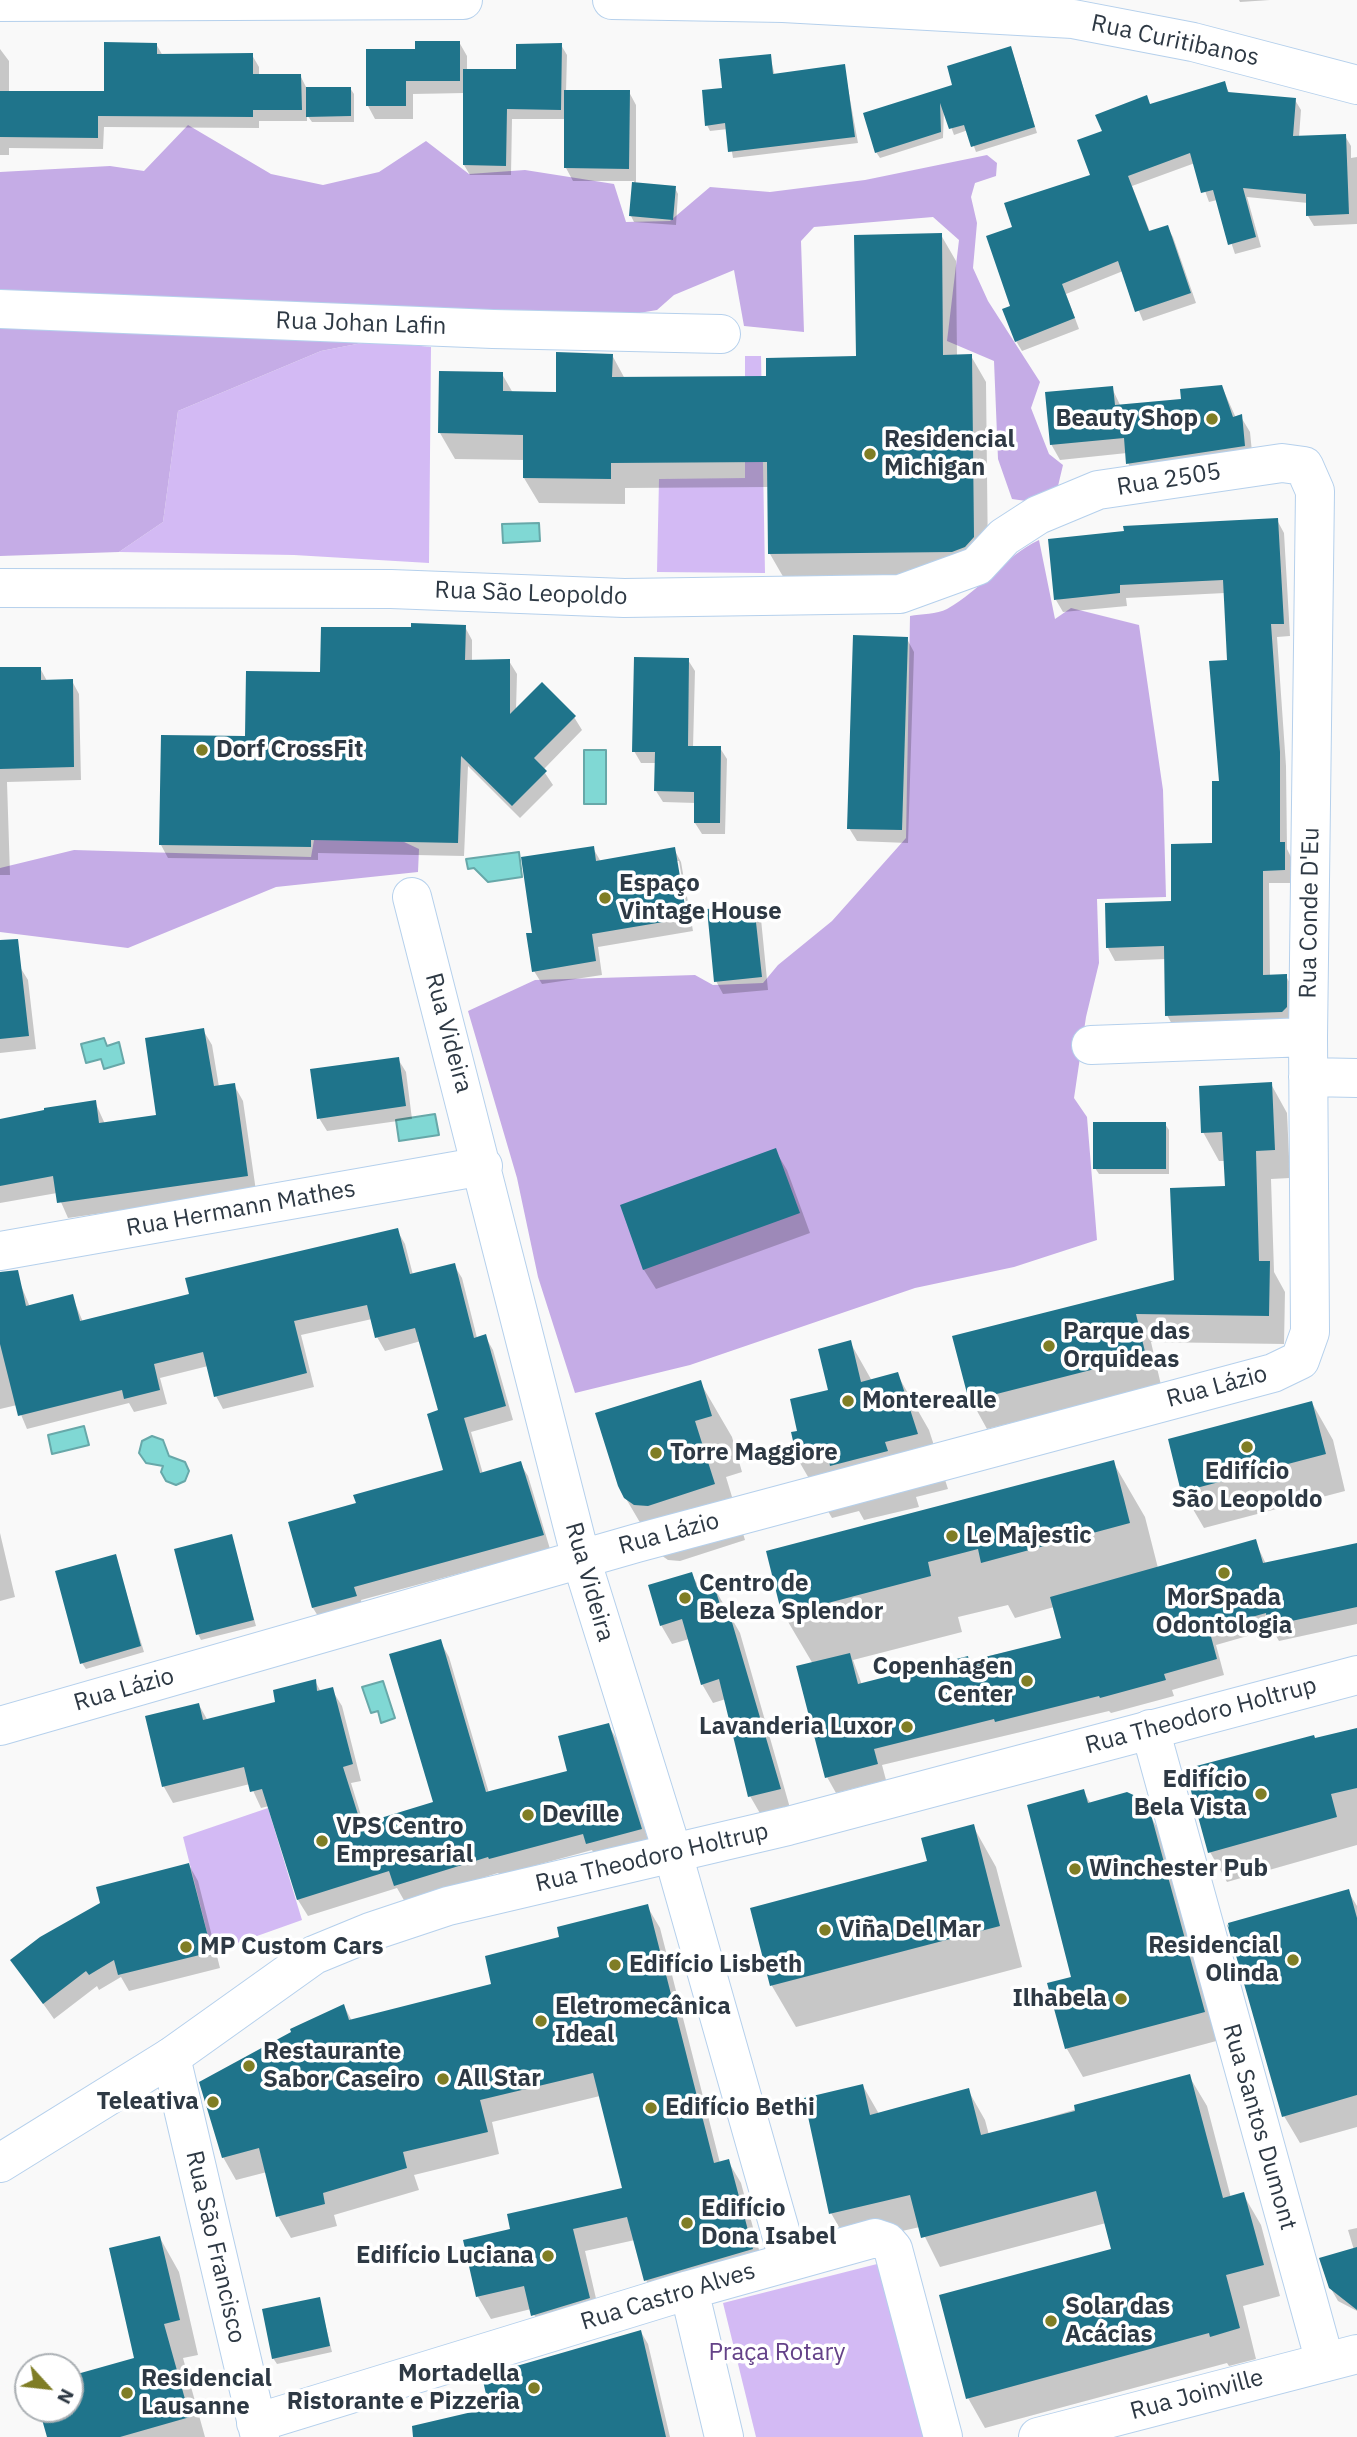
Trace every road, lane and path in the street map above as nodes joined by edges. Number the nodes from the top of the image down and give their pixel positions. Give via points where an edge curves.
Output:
1 (463, 0) edge
2 (611, 0) edge
3 (0, 2) edge
4 (1357, 85) edge
5 (0, 309) edge
6 (721, 334) dead end
7 (1304, 466) joint
8 (1038, 515) joint
9 (0, 588) edge
10 (412, 897) dead end
11 (1308, 1037) junction
12 (1091, 1045) dead end
13 (1308, 1077) junction
14 (1357, 1078) edge
15 (483, 1166) junction
16 (0, 1251) edge
17 (1300, 1360) joint
18 (581, 1559) junction
19 (1357, 1675) edge
20 (0, 1726) edge
21 (1150, 1729) junction
22 (673, 1854) junction
23 (171, 2057) junction
24 (0, 2163) edge
25 (789, 2262) junction
26 (689, 2290) junction
27 (1341, 2358) edge
28 (258, 2430) edge
29 (724, 2437) edge
30 (943, 2437) edge
31 (1038, 2437) edge

1 - 3 street
2 - 4 street, Rua Curitibanos via 783,3 1073,19 1193,42
5 - 6 street, Rua Johan Lafin
7 - 8 street, Rua 2505 via 1282,463 1098,490
7 - 11 street, Rua Conde D'Eu via 1315,491
8 - 9 street, Rua São Leopoldo via 1004,537 977,566 900,594 624,598 391,589
10 - 15 street, Rua Videira
11 - 12 street
11 - 13 street, Rua Conde D'Eu
13 - 14 street
13 - 17 street, Rua Conde D'Eu via 1310,1332
15 - 16 street, Rua Hermann Mathes
15 - 18 street, Rua Videira
17 - 18 street, Rua Lázio via 1273,1373
18 - 20 street, Rua Lázio
18 - 22 street, Rua Videira
19 - 21 street, Rua Theodoro Holtrup
21 - 22 street, Rua Theodoro Holtrup
21 - 27 street, Rua Santos Dumont
22 - 23 street, Rua Theodoro Holtrup via 448,1906 314,1955
22 - 25 street, Rua Videira
23 - 24 street, Rua Theodoro Holtrup
23 - 28 street, Rua São Francisco
25 - 26 street, Rua Castro Alves
25 - 30 street, Rua Castro Alves via 875,2238 887,2242 893,2249
26 - 28 street, Rua Castro Alves
26 - 29 street
27 - 31 street, Rua Joinville

